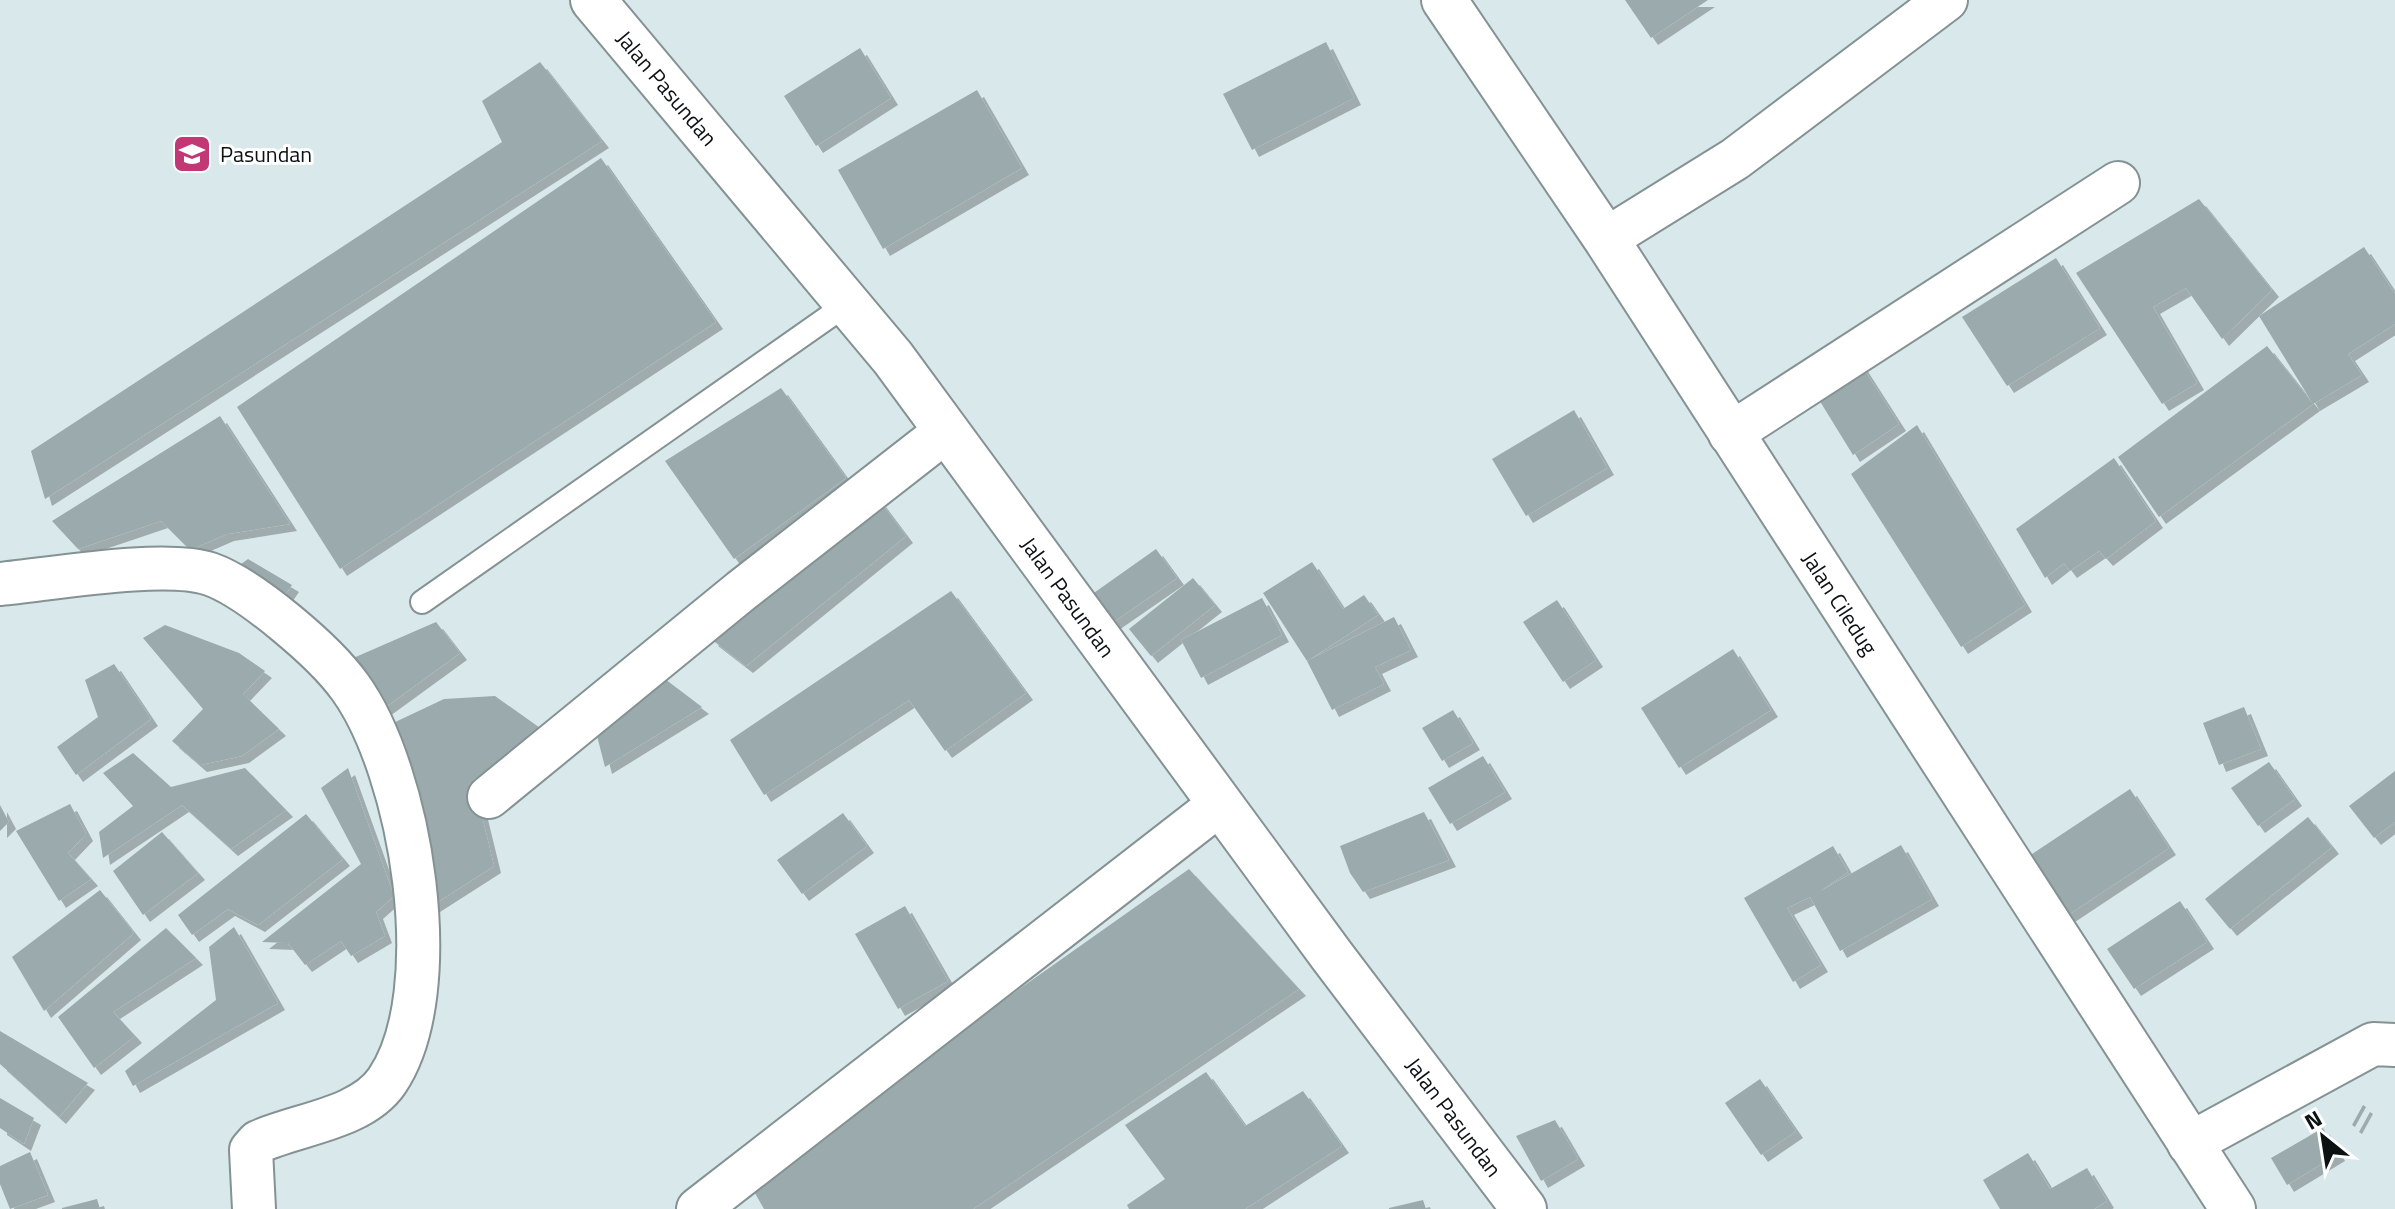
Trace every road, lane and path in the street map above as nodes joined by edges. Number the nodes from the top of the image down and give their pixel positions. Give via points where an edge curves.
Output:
1 (593, 0) edge
2 (1444, 0) edge
3 (1946, 0) edge
4 (2118, 183) dead end
5 (1606, 239) junction
6 (847, 304) junction
7 (946, 431) junction
8 (1730, 434) junction
9 (0, 584) edge
10 (422, 602) dead end
11 (489, 797) dead end
12 (1220, 804) junction
13 (2395, 1045) edge
14 (2189, 1144) junction
15 (254, 1209) edge
16 (698, 1209) edge
17 (1524, 1209) edge
18 (2233, 1209) edge

1 - 6 street, Jalan Pasundan
2 - 5 street, Jalan Ciledug
3 - 5 street via 1735,159
4 - 8 street
5 - 8 street, Jalan Ciledug
6 - 7 street, Jalan Pasundan
6 - 10 lane
7 - 11 street
7 - 12 street, Jalan Pasundan
8 - 14 street, Jalan Ciledug
9 - 15 street via 155,569 209,574 235,586 328,660 365,713 382,753 404,819 417,913 417,973 408,1027 388,1080 376,1093 350,1109 258,1142 251,1150
12 - 16 street
12 - 17 street, Jalan Pasundan
13 - 14 street via 2373,1044
14 - 18 street, Jalan Ciledug

